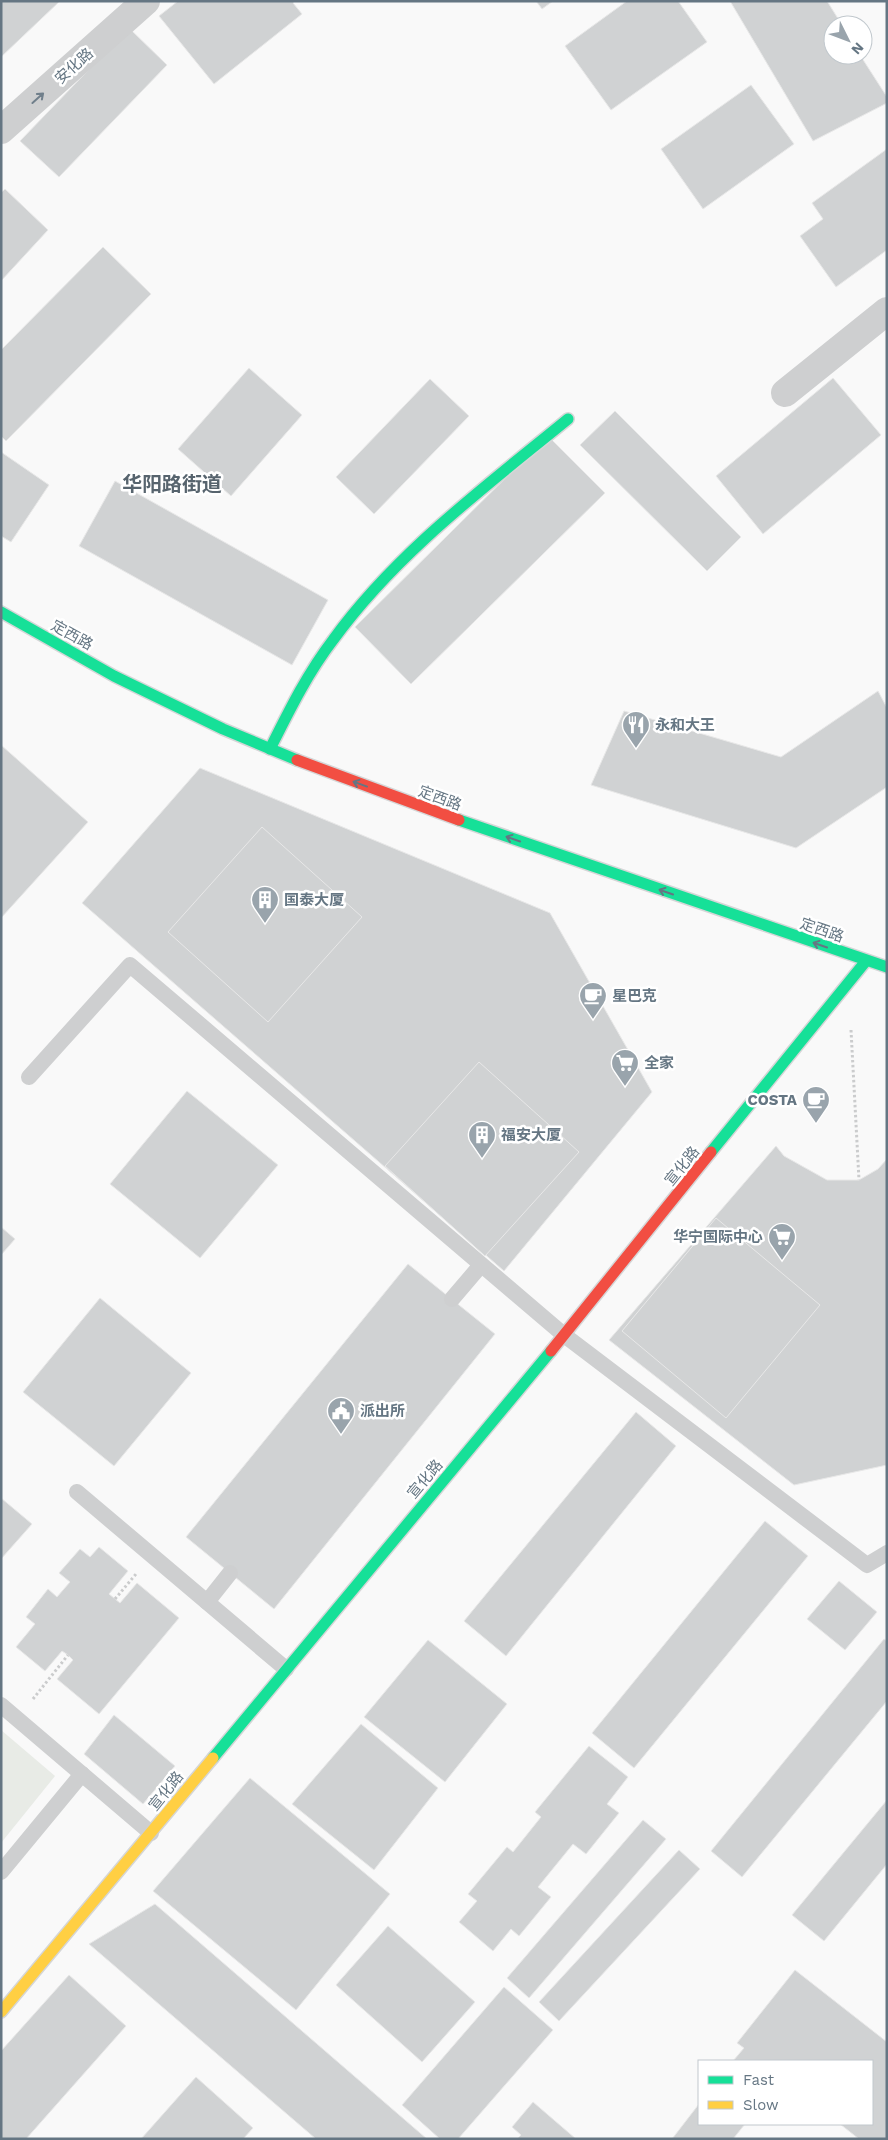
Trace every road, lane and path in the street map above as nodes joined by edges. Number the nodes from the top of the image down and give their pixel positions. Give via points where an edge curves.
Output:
1 (146, 1) edge
2 (1, 130) edge
3 (887, 312) edge
4 (785, 393) dead end
5 (568, 419) dead end
6 (1, 612) edge
7 (270, 749) junction
8 (866, 960) junction
9 (887, 967) edge
10 (851, 1028) dead end
11 (29, 1077) dead end
12 (859, 1180) dead end
13 (481, 1265) junction
14 (452, 1299) dead end
15 (564, 1335) junction
16 (77, 1492) dead end
17 (887, 1553) edge
18 (151, 1555) junction
19 (230, 1573) dead end
20 (115, 1599) dead end
21 (207, 1602) junction
22 (68, 1655) dead end
23 (286, 1669) junction
24 (1, 1706) edge
25 (17, 1719) junction
26 (82, 1774) junction
27 (151, 1833) junction
28 (1, 1872) edge
29 (1, 2012) edge

2 -> 1 street, 安化路
3 - 4 street
5 - 7 street via 420,545 371,594 307,678
6 - 7 street, 定西路 via 114,676
8 -> 7 street, 定西路 via 449,817
8 - 9 street, 定西路
8 - 15 street, 宣化路
10 - 12 path
11 - 13 lane via 130,965
13 - 14 lane
13 - 15 lane
15 - 17 lane via 867,1565
15 - 23 street, 宣化路
16 - 18 lane
18 - 20 path
18 - 21 lane
19 - 21 lane
21 - 23 lane
22 - 25 path
23 - 27 street, 宣化路
24 - 25 lane
25 - 26 lane
26 - 27 lane
26 - 28 lane
27 - 29 street, 宣化路

